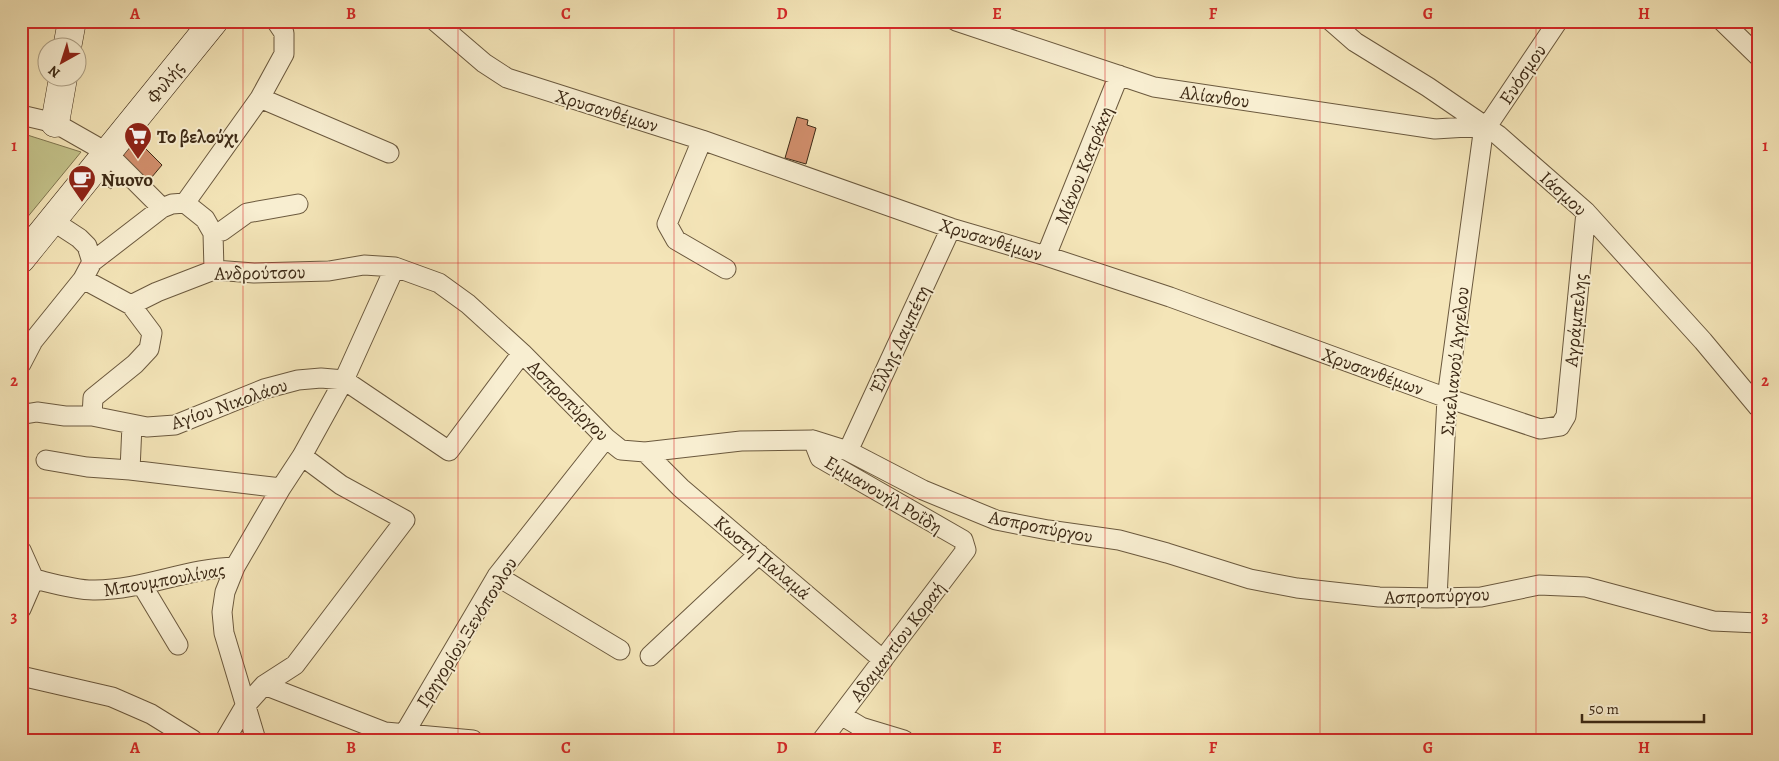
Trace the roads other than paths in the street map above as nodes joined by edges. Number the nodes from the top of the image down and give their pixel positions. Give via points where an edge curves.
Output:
1 (72, 21) edge
2 (214, 21) edge
3 (276, 21) edge
4 (436, 21) edge
5 (1331, 21) edge
6 (1558, 21) edge
7 (1722, 21) edge
8 (958, 22) edge
9 (69, 38) edge
10 (1758, 56) edge
11 (1119, 75) junction
12 (61, 88) edge
13 (260, 98) junction
14 (21, 116) edge
15 (55, 123) junction
16 (1484, 126) junction
17 (702, 140) junction
18 (106, 152) junction
19 (389, 153) dead end
20 (185, 203) junction
21 (298, 204) dead end
22 (162, 208) junction
23 (1586, 212) junction
24 (52, 221) junction
25 (951, 228) junction
26 (213, 233) junction
27 (1046, 256) junction
28 (21, 259) edge
29 (92, 262) junction
30 (396, 267) junction
31 (214, 270) junction
32 (726, 270) dead end
33 (83, 279) junction
34 (131, 305) junction
35 (522, 353) junction
36 (21, 364) edge
37 (344, 380) junction
38 (1447, 398) junction
39 (1758, 408) edge
40 (22, 415) edge
41 (92, 416) junction
42 (132, 425) junction
43 (1560, 426) joint
44 (606, 438) junction
45 (813, 440) junction
46 (848, 451) junction
47 (645, 452) junction
48 (302, 456) junction
49 (46, 460) dead end
50 (130, 470) junction
51 (281, 488) junction
52 (963, 540) joint
53 (21, 550) edge
54 (759, 554) junction
55 (235, 567) junction
56 (496, 576) junction
57 (34, 579) junction
58 (142, 585) junction
59 (1437, 598) junction
60 (21, 609) edge
61 (1758, 623) edge
62 (178, 645) dead end
63 (620, 650) dead end
64 (650, 656) dead end
65 (883, 660) junction
66 (21, 676) edge
67 (264, 685) junction
68 (245, 706) junction
69 (841, 715) junction
70 (404, 734) junction
71 (193, 740) edge
72 (225, 740) edge
73 (256, 740) edge
74 (473, 740) edge
75 (822, 740) edge
76 (904, 740) edge

1 - 9 main road
2 - 18 main road, Φυλής
3 - 13 street via 284,32 284,54
4 - 17 street, Χρυσανθέμων via 484,63 507,78
5 - 16 street, Ιάσμου via 1355,42
6 - 16 street, Ευόσμου via 1492,119
7 - 10 street
8 - 11 street, Αλίανθου
11 - 16 street, Αλίανθου via 1154,87 1435,129
11 - 27 street, Μάνου Κατράκη
12 - 15 main road
13 - 19 street
13 - 20 street
14 - 15 street
15 - 18 street
16 - 23 street, Ιάσμου
16 - 38 street, Σικελιανού Άγγελου
17 - 25 street, Χρυσανθέμων
17 - 32 street via 667,224 676,240
18 - 22 street
18 - 24 main road, Φυλής
20 - 22 street
20 - 26 street via 205,219
21 - 26 street via 247,213 222,231
22 - 29 street
23 - 39 street, Ιάσμου via 1703,341
23 - 43 street, Αγράμπελης via 1566,416
24 - 28 main road, Φυλής
24 - 29 street via 87,246
25 - 27 street, Χρυσανθέμων
25 - 46 street, Έλλης Λαμπέτη
26 - 31 street
27 - 38 street, Χρυσανθέμων via 1170,297
29 - 33 street
30 - 31 street, Ανδρούτσου via 364,265 329,271 254,273
30 - 35 street, Ασπροπύργου via 439,283 468,304
30 - 37 street
31 - 34 street, Ανδρούτσου
33 - 34 street
33 - 36 street via 33,341
34 - 41 street via 152,333 149,349 93,398
35 - 37 street, Αγίου Νικολάου via 449,451
35 - 44 street, Ασπροπύργου
37 - 42 street, Αγίου Νικολάου via 298,380 264,389 176,425
37 - 48 street
38 - 43 street, Χρυσανθέμων via 1540,429
38 - 59 street, Σικελιανού Άγγελου
40 - 41 street, Αγίου Νικολάου via 36,412
41 - 42 street, Αγίου Νικολάου
42 - 50 street
44 - 47 street, Ασπροπύργου via 620,450
44 - 56 street, Γρηγορίου Ξενόπουλου
45 - 46 street, Ασπροπύργου
45 - 47 street, Ασπροπύργου via 741,441
45 - 52 street, Εμμανουήλ Ροΐδη via 820,458
46 - 59 street, Ασπροπύργου via 923,490 996,520 1119,540 1250,579 1297,588 1380,597
47 - 54 street, Κωστή Παλαμά via 681,488
48 - 51 street
48 - 67 street via 341,485 405,520 295,665
49 - 50 street
50 - 51 street
51 - 55 street
52 - 65 street, Αδαμαντίου Κοραή via 966,550
53 - 57 street
54 - 64 street
54 - 65 street, Κωστή Παλαμά
55 - 58 street, Μπουμπουλίνας via 215,567
55 - 68 street via 225,592 222,612 224,633
56 - 63 street
56 - 70 street, Γρηγορίου Ξενόπουλου
57 - 58 street, Μπουμπουλίνας via 94,591
57 - 60 street
58 - 62 street
59 - 61 street, Ασπροπύργου via 1481,597 1539,585 1586,586 1713,620
65 - 69 street, Αδαμαντίου Κοραή
66 - 71 street via 112,697 151,714
67 - 68 street
67 - 70 street via 385,732
68 - 72 street
68 - 73 street
69 - 75 street, Αδαμαντίου Κοραή
69 - 76 street via 861,728
70 - 74 street

